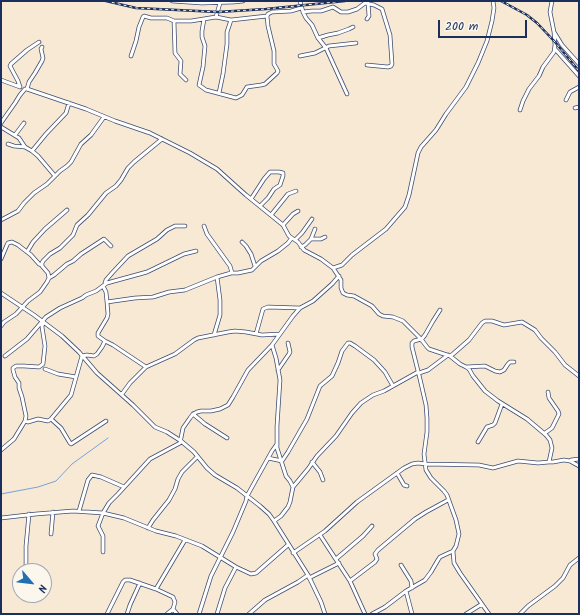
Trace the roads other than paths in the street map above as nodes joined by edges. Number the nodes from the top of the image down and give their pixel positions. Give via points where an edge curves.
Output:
1 (172, 1) edge
2 (243, 1) edge
3 (300, 1) edge
4 (493, 1) edge
5 (552, 1) edge
6 (212, 2) edge
7 (220, 2) junction
8 (368, 3) junction
9 (301, 8) junction
10 (303, 12) junction
11 (267, 16) junction
12 (216, 18) junction
13 (204, 19) junction
14 (367, 19) dead end
15 (230, 20) junction
16 (174, 21) junction
17 (353, 27) dead end
18 (554, 32) junction
19 (318, 38) junction
20 (39, 42) dead end
21 (356, 43) dead end
22 (42, 47) dead end
23 (326, 48) junction
24 (555, 48) junction
25 (131, 56) dead end
26 (300, 56) dead end
27 (579, 64) edge
28 (367, 65) dead end
29 (579, 76) edge
30 (1, 80) edge
31 (186, 80) dead end
32 (20, 87) junction
33 (579, 87) edge
34 (26, 89) junction
35 (219, 93) junction
36 (347, 94) dead end
37 (566, 100) dead end
38 (69, 103) junction
39 (579, 107) edge
40 (575, 108) dead end
41 (520, 110) dead end
42 (104, 117) junction
43 (1, 123) edge
44 (24, 123) dead end
45 (1, 127) edge
46 (15, 136) junction
47 (162, 139) junction
48 (8, 144) dead end
49 (25, 147) junction
50 (32, 151) junction
51 (55, 176) junction
52 (296, 191) dead end
53 (251, 199) junction
54 (260, 206) junction
55 (67, 210) dead end
56 (298, 211) dead end
57 (270, 215) junction
58 (312, 219) dead end
59 (1, 220) edge
60 (283, 225) junction
61 (185, 226) dead end
62 (204, 226) dead end
63 (315, 229) dead end
64 (325, 237) dead end
65 (293, 239) junction
66 (312, 239) junction
67 (242, 242) dead end
68 (111, 246) dead end
69 (301, 247) junction
70 (196, 251) dead end
71 (27, 252) junction
72 (1, 259) edge
73 (42, 265) junction
74 (255, 266) junction
75 (333, 268) junction
76 (232, 273) junction
77 (339, 276) junction
78 (217, 277) junction
79 (50, 278) junction
80 (104, 285) junction
81 (1, 293) edge
82 (107, 302) junction
83 (22, 308) junction
84 (300, 308) junction
85 (440, 310) dead end
86 (43, 321) junction
87 (1, 326) edge
88 (256, 334) junction
89 (280, 334) junction
90 (214, 335) junction
91 (421, 339) junction
92 (105, 341) junction
93 (288, 343) dead end
94 (272, 345) junction
95 (5, 356) dead end
96 (82, 356) junction
97 (449, 356) junction
98 (514, 362) dead end
99 (146, 367) junction
100 (466, 367) junction
101 (45, 369) dead end
102 (278, 370) junction
103 (419, 372) junction
104 (579, 376) edge
105 (76, 377) junction
106 (393, 386) junction
107 (548, 392) dead end
108 (122, 394) junction
109 (502, 404) junction
110 (193, 414) junction
111 (51, 419) junction
112 (25, 421) junction
113 (106, 421) dead end
114 (544, 434) junction
115 (227, 438) dead end
116 (181, 441) junction
117 (478, 442) dead end
118 (277, 444) junction
119 (1, 450) edge
120 (424, 454) junction
121 (198, 457) junction
122 (268, 458) junction
123 (579, 459) edge
124 (282, 461) junction
125 (570, 461) junction
126 (312, 462) junction
127 (418, 462) junction
128 (549, 462) junction
129 (426, 464) junction
130 (579, 466) edge
131 (397, 473) junction
132 (323, 480) dead end
133 (407, 486) dead end
134 (124, 487) junction
135 (292, 487) junction
136 (247, 496) junction
137 (448, 500) junction
138 (79, 511) junction
139 (53, 512) junction
140 (103, 513) junction
141 (29, 514) junction
142 (1, 518) edge
143 (274, 521) junction
144 (372, 526) dead end
145 (148, 528) junction
146 (51, 534) dead end
147 (320, 535) junction
148 (185, 540) junction
149 (288, 545) junction
150 (453, 551) junction
151 (103, 552) dead end
152 (294, 553) junction
153 (220, 558) junction
154 (579, 558) edge
155 (336, 559) junction
156 (26, 563) edge
157 (339, 563) junction
158 (401, 565) dead end
159 (236, 567) junction
160 (308, 577) junction
161 (350, 581) junction
162 (140, 583) junction
163 (412, 588) junction
164 (156, 589) junction
165 (406, 592) junction
166 (482, 604) junction
167 (173, 609) junction
168 (325, 613) edge
169 (107, 614) edge
170 (127, 614) edge
171 (167, 614) edge
172 (177, 614) edge
173 (199, 614) edge
174 (217, 614) edge
175 (249, 614) edge
176 (321, 614) edge
177 (365, 614) edge
178 (372, 614) edge
179 (412, 614) edge
180 (466, 614) edge
181 (489, 614) edge
182 (520, 614) edge

1 - 6 street
2 - 7 street
3 - 9 street
4 - 75 street via 492,21 478,63 471,79 436,130 421,147 405,207 386,229 342,265
5 - 18 street via 550,12
6 - 7 street
7 - 12 street
8 - 10 street via 348,12 331,7 321,11
8 - 14 street
8 - 28 street via 384,11 390,34 392,64
9 - 10 street
9 - 11 street via 269,13
10 - 19 street
11 - 15 street
11 - 35 street via 277,73 265,84 247,87 242,95 236,98
12 - 13 street
12 - 15 street
13 - 16 street
13 - 35 street via 202,37 206,46 199,85 206,90
15 - 35 street
16 - 25 street via 144,16
16 - 31 street via 175,53 181,61 180,74
17 - 19 street
18 - 24 street
18 - 27 street
19 - 23 street
20 - 32 street via 10,66
21 - 23 street
22 - 34 street via 42,61
23 - 26 street
23 - 36 street
24 - 29 street
24 - 41 street via 529,89
30 - 32 street
32 - 34 street
33 - 37 street via 570,92
34 - 38 street
34 - 43 street
38 - 42 street
38 - 50 street via 66,113
39 - 40 street
42 - 47 street
42 - 51 street via 81,144 71,162
44 - 46 street
45 - 46 street
46 - 49 street
47 - 53 street via 216,169
47 - 73 street via 128,168 116,186 106,193 78,224 70,238 46,257
48 - 49 street
49 - 50 street
50 - 51 street
51 - 59 street via 34,193 18,211
52 - 57 street via 288,194
53 - 54 street
53 - 54 street via 270,172 283,173 281,184
54 - 57 street
55 - 71 street via 45,229
56 - 60 street
57 - 60 street
58 - 65 street via 302,233
60 - 65 street
61 - 80 street via 175,226 167,230 128,256
62 - 76 street
63 - 66 street
64 - 66 street
65 - 69 street
65 - 74 street
66 - 69 street
67 - 74 street via 251,254
68 - 79 street via 104,239
69 - 75 street
70 - 80 street via 147,272
71 - 72 street via 10,243
71 - 73 street
73 - 79 street
74 - 76 street via 252,270
75 - 77 street
76 - 78 street
77 - 84 street via 313,301
77 - 91 street via 343,293 372,306 383,316 403,321
78 - 82 street via 185,290
78 - 90 street via 220,315
79 - 83 street via 40,292
80 - 82 street
80 - 86 street via 60,308
81 - 83 street
82 - 92 street via 108,318 98,333
83 - 86 street
83 - 87 street
84 - 88 street via 265,308 262,310
84 - 89 street
85 - 91 street
86 - 95 street via 27,339
86 - 96 street
86 - 112 street via 43,364 39,367 13,368 20,384
88 - 89 street
88 - 90 street via 228,332
89 - 94 street
90 - 99 street via 194,340 175,354
91 - 97 street via 429,349
91 - 103 street via 412,343
92 - 96 street via 94,356
92 - 99 street
93 - 102 street via 290,352
94 - 102 street
94 - 110 street via 248,370 225,407
96 - 105 street
96 - 108 street
97 - 100 street
97 - 103 street via 428,370
97 - 104 street via 469,340 485,321 504,325 522,322 535,330 565,365
98 - 100 street via 510,362 500,372 485,366
99 - 108 street
100 - 109 street via 485,391
101 - 105 street
102 - 118 street via 280,380
103 - 106 street
103 - 120 street via 428,418
105 - 111 street via 71,395
106 - 124 street via 374,360 348,343 332,376 320,386 307,419
106 - 126 street via 362,403
107 - 114 street via 559,414 552,428
108 - 116 street via 155,427
109 - 114 street via 527,419
109 - 117 street via 495,423 487,428
110 - 115 street
110 - 116 street via 183,428
111 - 112 street
111 - 113 street via 61,428 71,444
112 - 119 street via 14,439
114 - 128 street via 552,444
116 - 121 street
116 - 134 street via 150,459
118 - 122 street
118 - 124 street
120 - 127 street
120 - 129 street
121 - 136 street via 215,475
121 - 145 street via 182,472 170,500
122 - 124 street
122 - 136 street
123 - 125 street
124 - 135 street
125 - 128 street
125 - 130 street
126 - 132 street
126 - 135 street
127 - 129 street
127 - 131 street
128 - 129 street via 533,464 518,461 493,468 479,465
129 - 137 street via 428,474 444,491
131 - 133 street
131 - 147 street via 357,502
134 - 138 street via 92,475 88,480
134 - 140 street
135 - 143 street via 288,507
136 - 143 street
136 - 153 street via 244,508
137 - 150 street via 459,530
137 - 161 street via 415,519 376,552 378,559 375,562
138 - 139 street
138 - 140 street
139 - 141 street
139 - 146 street
140 - 145 street
140 - 151 street via 98,526 103,536
141 - 142 street
141 - 156 street
143 - 149 street
144 - 155 street
145 - 148 street
147 - 152 street
147 - 155 street
148 - 153 street via 202,546
148 - 164 street
149 - 152 street
149 - 159 street via 253,574
150 - 163 street via 440,556 428,577
150 - 166 street via 456,568
152 - 160 street
153 - 159 street
153 - 173 street via 211,576
154 - 182 street via 570,565 555,586
155 - 157 street
157 - 160 street
157 - 161 street
158 - 163 street
159 - 174 street via 225,588
160 - 168 street
160 - 175 street via 265,600
161 - 177 street
162 - 164 street
162 - 169 street via 125,580
162 - 170 street
163 - 165 street
164 - 167 street via 173,597
165 - 178 street
165 - 179 street
166 - 180 street
166 - 181 street
167 - 171 street
167 - 172 street
168 - 176 street

